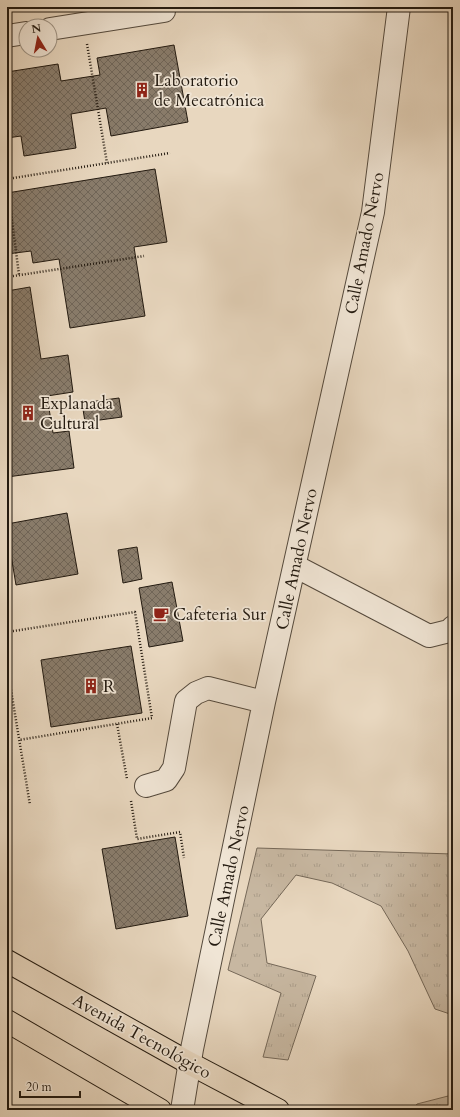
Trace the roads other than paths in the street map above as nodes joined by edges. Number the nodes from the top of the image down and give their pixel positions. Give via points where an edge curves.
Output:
1 (399, 7) edge
2 (164, 11) dead end
3 (58, 28) edge
4 (18, 34) edge
5 (7, 36) edge
6 (294, 566) junction
7 (453, 627) edge
8 (264, 702) junction
9 (146, 786) dead end
10 (7, 961) edge
11 (7, 1021) edge
12 (189, 1062) junction
13 (160, 1110) edge
14 (182, 1110) edge
15 (278, 1110) edge

1 - 6 street, Calle Amado Nervo via 373,212
2 - 3 street
4 - 5 street
6 - 7 street via 429,636 449,631
6 - 8 street, Calle Amado Nervo
8 - 9 street via 208,688 196,693 186,702 174,768 166,780
8 - 12 street, Calle Amado Nervo
10 - 12 main road, Avenida Tecnológico
11 - 13 main road
12 - 14 street, Calle Amado Nervo
12 - 15 main road, Avenida Tecnológico

